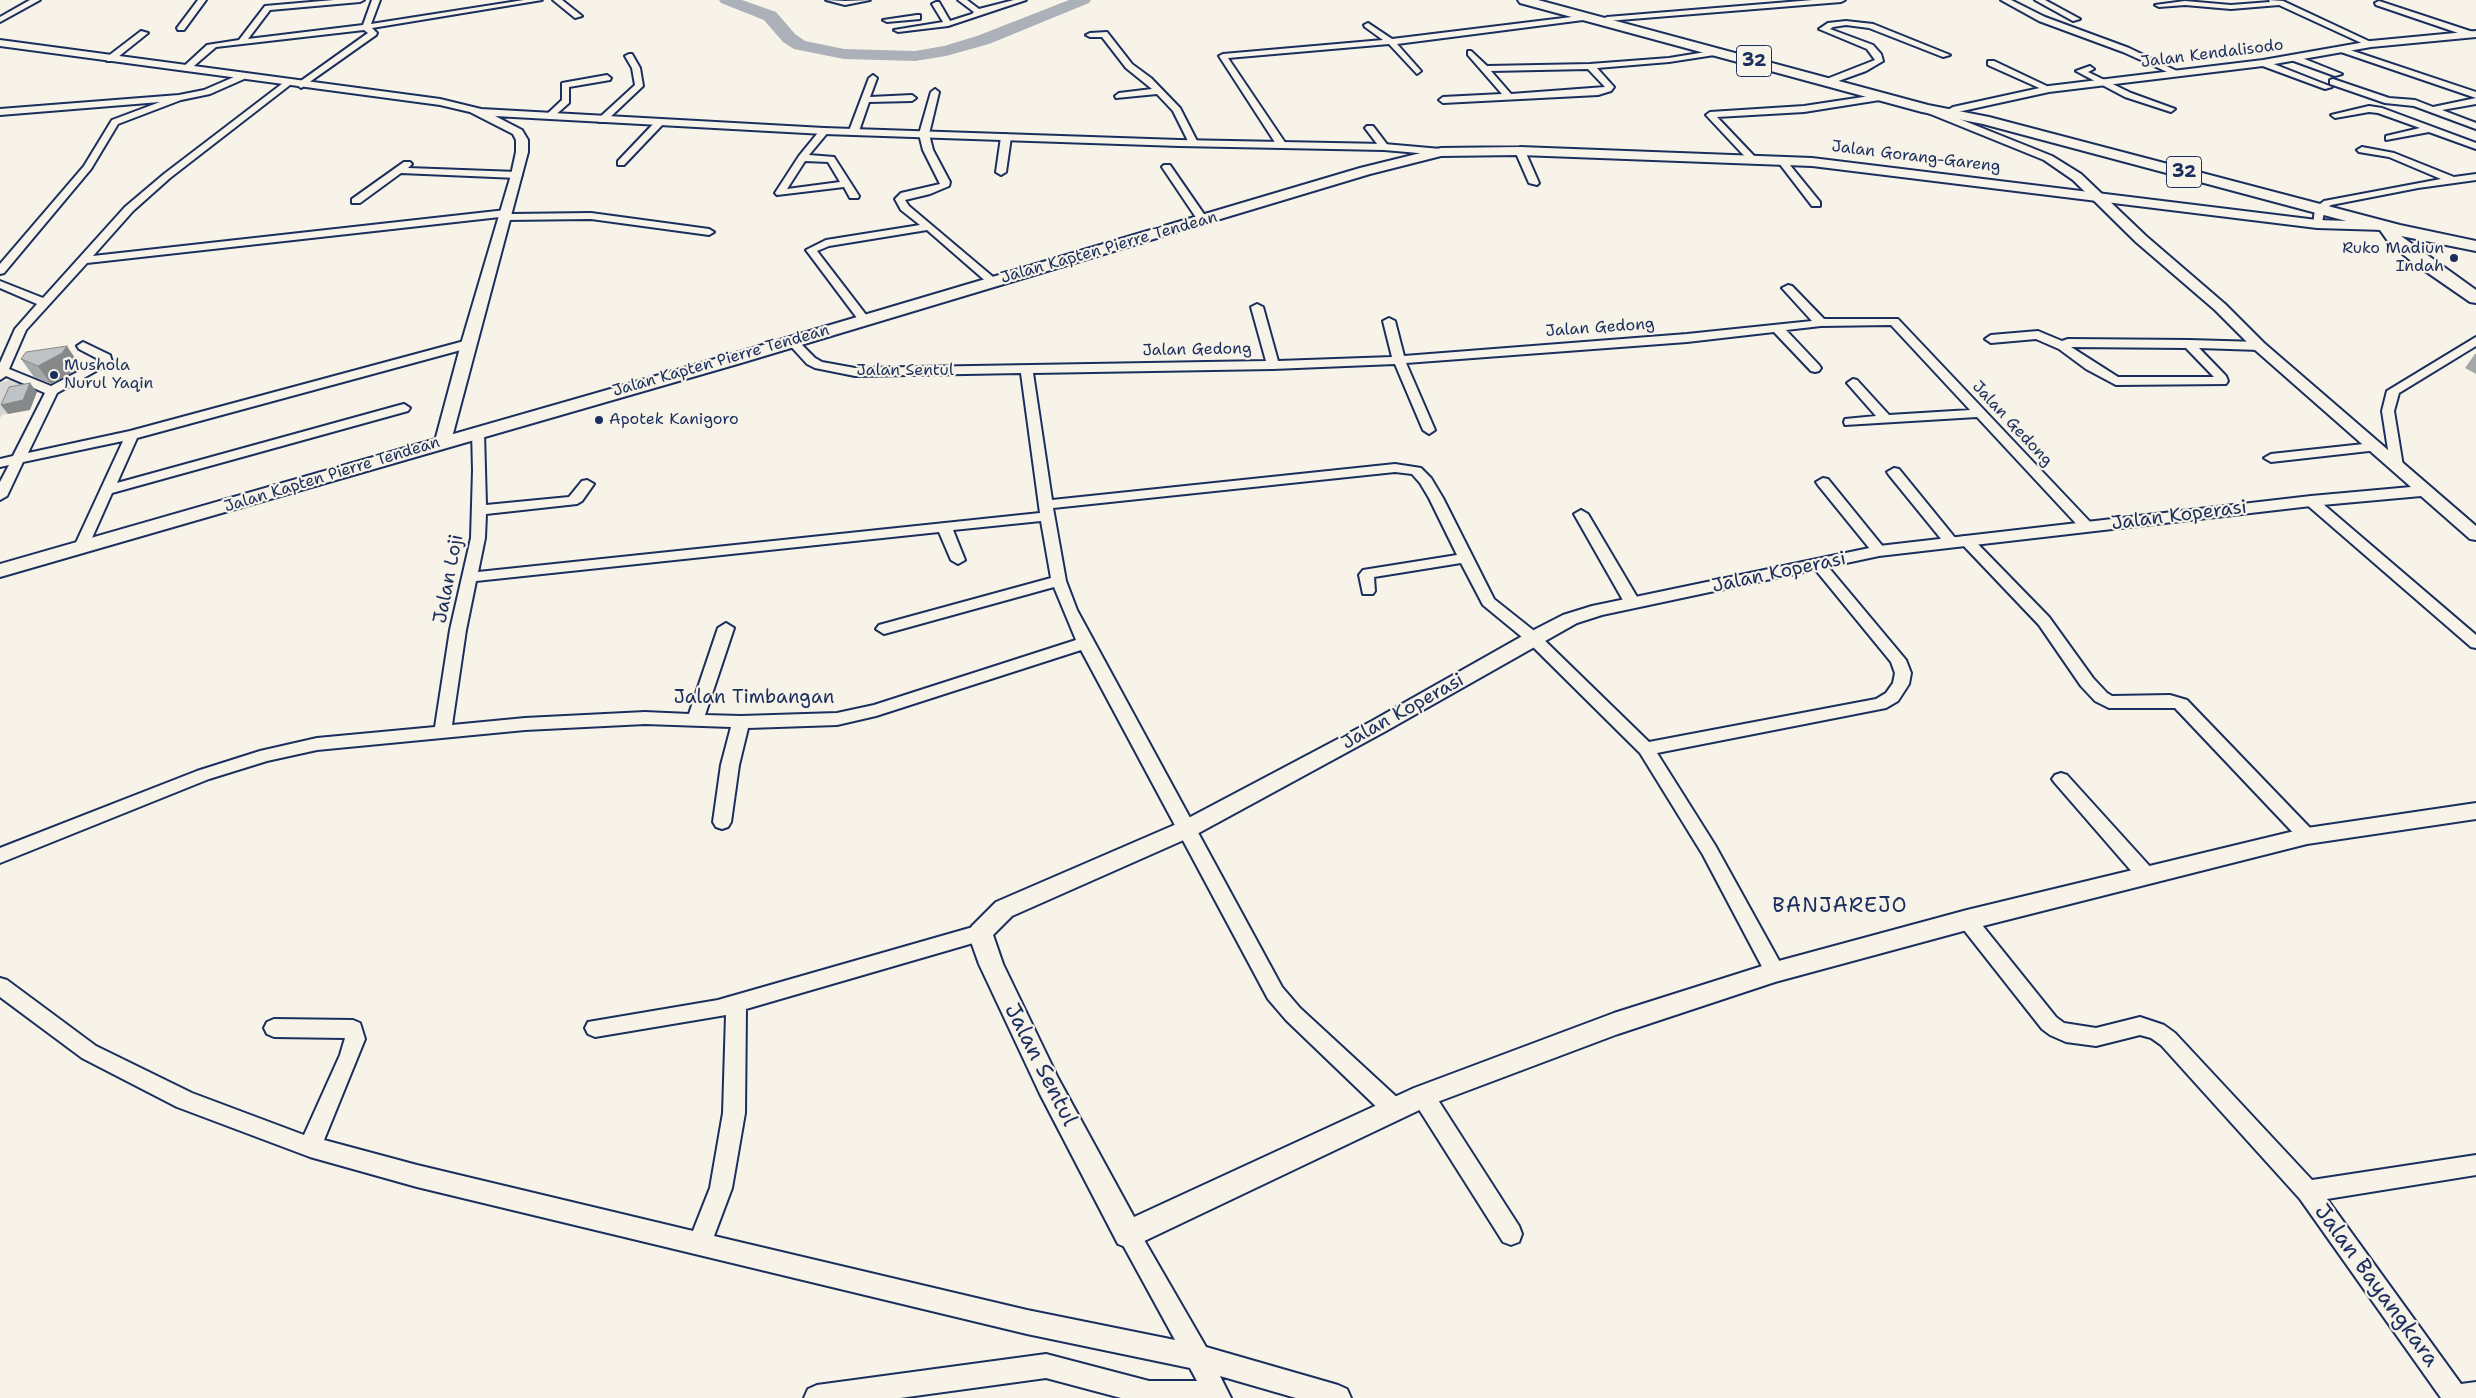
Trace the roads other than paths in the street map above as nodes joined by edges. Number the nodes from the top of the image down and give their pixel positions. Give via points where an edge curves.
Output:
1 (36, 0) edge
2 (202, 0) edge
3 (318, 0) edge
4 (341, 0) edge
5 (360, 0) edge
6 (376, 0) edge
7 (538, 0) edge
8 (557, 0) edge
9 (830, 0) edge
10 (962, 0) edge
11 (1022, 0) edge
12 (1524, 0) edge
13 (1540, 0) edge
14 (1841, 0) edge
15 (2005, 0) edge
16 (2039, 0) edge
17 (2394, 0) edge
18 (869, 2) edge
19 (1002, 2) edge
20 (2276, 2) edge
21 (2378, 3) dead end
22 (267, 4) edge
23 (936, 4) dead end
24 (1691, 4) dead end
25 (2159, 5) dead end
26 (903, 8) dead end
27 (1705, 11) junction
28 (978, 12) junction
29 (934, 15) junction
30 (578, 16) dead end
31 (1588, 17) junction
32 (910, 18) junction
33 (887, 19) dead end
34 (1607, 19) junction
35 (2076, 19) dead end
36 (0, 20) edge
37 (948, 24) junction
38 (1368, 26) dead end
39 (180, 28) dead end
40 (369, 30) junction
41 (898, 30) dead end
42 (2474, 32) edge
43 (144, 33) dead end
44 (1090, 36) dead end
45 (1391, 42) junction
46 (241, 43) junction
47 (0, 44) edge
48 (2372, 44) junction
49 (2341, 49) junction
50 (1718, 52) junction
51 (1471, 53) dead end
52 (1946, 55) dead end
53 (629, 56) dead end
54 (2294, 58) junction
55 (110, 59) junction
56 (1990, 63) dead end
57 (2263, 63) junction
58 (1590, 66) junction
59 (185, 68) junction
60 (1485, 69) junction
61 (2090, 70) dead end
62 (1417, 71) dead end
63 (2177, 73) junction
64 (241, 77) junction
65 (607, 78) dead end
66 (873, 78) dead end
67 (1831, 80) junction
68 (2333, 81) junction
69 (287, 83) junction
70 (2103, 83) junction
71 (302, 85) junction
72 (2049, 89) junction
73 (1159, 91) junction
74 (935, 92) dead end
75 (2476, 95) edge
76 (1119, 96) dead end
77 (1508, 96) junction
78 (1883, 97) junction
79 (179, 98) junction
80 (912, 98) dead end
81 (865, 100) junction
82 (1443, 100) dead end
83 (2476, 101) edge
84 (2391, 105) dead end
85 (1927, 109) junction
86 (2171, 109) dead end
87 (2374, 109) junction
88 (2433, 109) junction
89 (1953, 110) junction
90 (0, 112) edge
91 (480, 112) junction
92 (2335, 115) dead end
93 (549, 116) junction
94 (602, 120) junction
95 (1984, 120) junction
96 (660, 122) junction
97 (2476, 126) edge
98 (1370, 128) dead end
99 (2433, 130) junction
100 (824, 131) junction
101 (854, 131) junction
102 (924, 134) junction
103 (1006, 137) junction
104 (2389, 138) dead end
105 (1193, 143) junction
106 (1280, 144) junction
107 (1384, 147) junction
108 (2476, 148) edge
109 (2362, 150) dead end
110 (1520, 151) junction
111 (1441, 152) junction
112 (802, 158) junction
113 (1753, 160) junction
114 (412, 161) dead end
115 (1782, 161) junction
116 (621, 163) dead end
117 (1167, 167) dead end
118 (399, 170) junction
119 (1001, 172) dead end
120 (517, 175) junction
121 (2475, 177) edge
122 (2452, 180) junction
123 (1534, 183) dead end
124 (846, 184) junction
125 (854, 196) dead end
126 (2096, 196) junction
127 (356, 201) dead end
128 (1816, 204) dead end
129 (506, 215) junction
130 (2319, 216) junction
131 (1203, 220) junction
132 (2384, 226) junction
133 (929, 227) junction
134 (709, 232) dead end
135 (2455, 240) junction
136 (2476, 241) edge
137 (2476, 246) edge
138 (82, 260) junction
139 (0, 271) edge
140 (993, 282) junction
141 (0, 284) edge
142 (1788, 288) dead end
143 (2476, 298) edge
144 (44, 303) junction
145 (1257, 307) dead end
146 (864, 320) junction
147 (1389, 321) dead end
148 (1820, 323) junction
149 (1777, 328) junction
150 (1991, 339) dead end
151 (792, 341) junction
152 (2476, 341) edge
153 (468, 344) junction
154 (2189, 344) junction
155 (83, 346) dead end
156 (2063, 346) junction
157 (2259, 346) junction
158 (1399, 360) junction
159 (1273, 365) junction
160 (1815, 368) dead end
161 (1027, 370) junction
162 (1, 374) edge
163 (1853, 383) dead end
164 (52, 392) junction
165 (404, 408) dead end
166 (1979, 413) junction
167 (1885, 419) junction
168 (1850, 422) dead end
169 (1429, 430) dead end
170 (478, 432) junction
171 (132, 435) junction
172 (443, 441) junction
173 (2372, 447) junction
174 (2271, 458) dead end
175 (17, 460) junction
176 (0, 463) edge
177 (2396, 466) junction
178 (1894, 472) dead end
179 (1823, 482) dead end
180 (587, 484) dead end
181 (108, 490) junction
182 (2424, 491) junction
183 (0, 496) edge
184 (2311, 501) junction
185 (480, 510) junction
186 (1047, 510) junction
187 (1581, 514) dead end
188 (2086, 527) junction
189 (945, 528) junction
190 (2476, 535) edge
191 (1958, 541) junction
192 (81, 547) junction
193 (1879, 552) junction
194 (1464, 558) junction
195 (958, 560) dead end
196 (1819, 565) junction
197 (0, 571) edge
198 (472, 577) junction
199 (1059, 581) junction
200 (1368, 591) dead end
201 (1632, 602) junction
202 (726, 628) dead end
203 (884, 628) dead end
204 (1533, 638) junction
205 (2476, 643) edge
206 (1085, 644) junction
207 (695, 720) junction
208 (741, 722) junction
209 (442, 733) junction
210 (1646, 749) junction
211 (2061, 779) dead end
212 (2476, 811) edge
213 (722, 822) dead end
214 (1187, 829) junction
215 (2308, 836) junction
216 (0, 856) edge
217 (2147, 876) junction
218 (1967, 920) junction
219 (980, 933) junction
220 (1775, 972) junction
221 (0, 986) edge
222 (736, 1003) junction
223 (274, 1028) dead end
224 (595, 1028) dead end
225 (1423, 1096) junction
226 (1394, 1109) junction
227 (310, 1147) junction
228 (2476, 1165) edge
229 (2308, 1191) junction
230 (1128, 1234) junction
231 (1511, 1234) dead end
232 (699, 1242) junction
233 (1198, 1357) junction
234 (1217, 1396) edge
235 (2462, 1396) edge
236 (817, 1398) edge
237 (1338, 1398) edge

1 - 36 street
2 - 39 street
3 - 4 street
5 - 22 street
6 - 40 street
7 - 40 street via 392,23
8 - 30 street
9 - 18 street
10 - 28 street
11 - 19 street
12 - 31 highway, 32
13 - 34 highway, 32
14 - 27 street
15 - 63 street via 2042,19
16 - 35 street
17 - 42 street
19 - 28 street
20 - 25 street via 2231,7 2185,3
20 - 48 street
21 - 42 street
22 - 46 street
23 - 29 street
24 - 27 street
26 - 32 street
27 - 34 street
28 - 37 street via 966,20
29 - 32 street
29 - 37 street
31 - 45 street
31 - 50 highway, 32
32 - 33 street
34 - 67 highway, 32
37 - 41 street
38 - 45 street
40 - 46 street
40 - 71 street
42 - 48 street, Jalan Kendalisodo
43 - 55 street
44 - 73 street via 1104,34 1129,66
45 - 62 street
45 - 106 street via 1224,56
46 - 59 street via 210,47
47 - 55 street
48 - 49 street, Jalan Kendalisodo
49 - 54 street, Jalan Kendalisodo
49 - 75 street
50 - 58 street via 1669,60
50 - 67 highway, 32
51 - 60 street
52 - 67 street via 1870,26 1831,25 1823,29 1870,47 1879,58 1877,63
53 - 94 street via 636,68 639,86
54 - 57 street, Jalan Kendalisodo
54 - 68 street
55 - 59 street
56 - 72 street
57 - 63 street, Jalan Kendalisodo
57 - 68 street
58 - 60 street via 1542,72
58 - 77 street via 1610,87 1608,89
59 - 64 street
60 - 77 street
61 - 70 street via 2080,72
63 - 70 street, Jalan Kendalisodo
64 - 69 street
64 - 79 street via 207,92
65 - 93 street via 565,85 566,101
66 - 81 street
67 - 78 highway, 32
67 - 89 highway, 32
68 - 88 street via 2388,101 2408,101
69 - 71 street
69 - 138 street via 167,176 129,209
70 - 72 street, Jalan Kendalisodo
70 - 86 street
71 - 91 street via 440,102
72 - 89 street, Jalan Kendalisodo
73 - 76 street
73 - 105 street via 1177,110
74 - 102 street
77 - 82 street
78 - 85 highway, 32
78 - 113 street via 1804,109 1710,115
79 - 90 street
79 - 139 street via 115,122 88,167
80 - 81 street
81 - 101 street
83 - 88 street
84 - 87 street
85 - 95 highway, 32
85 - 126 street via 2048,158 2077,177
87 - 92 street
87 - 99 street
88 - 97 street
89 - 95 highway, 32
91 - 93 street
91 - 120 street via 518,132 522,152
93 - 94 street
94 - 96 street
95 - 130 highway, 32
96 - 100 street
96 - 116 street
98 - 107 street
99 - 104 street
99 - 108 street via 2434,135
100 - 101 street
100 - 112 street
101 - 102 street
102 - 103 street
102 - 133 street via 944,186 900,199 905,208
103 - 105 street
103 - 119 street
105 - 106 street
106 - 107 street
107 - 111 street
109 - 122 street via 2390,155
110 - 111 main road, Jalan Gorang-Gareng
110 - 113 main road, Jalan Gorang-Gareng
110 - 123 street
111 - 131 main road, Jalan Kapten Pierre Tendean via 1365,171
112 - 124 street via 831,158
112 - 124 street via 780,192
113 - 115 main road, Jalan Gorang-Gareng
114 - 118 street
115 - 126 main road, Jalan Gorang-Gareng via 1841,164
115 - 128 street
117 - 131 street
118 - 120 street
118 - 127 street
120 - 129 street
121 - 122 street
122 - 130 street via 2328,203
124 - 125 street
126 - 130 main road, Jalan Gorang-Gareng
126 - 157 street
129 - 134 street via 591,216
129 - 138 street
129 - 153 street
130 - 132 highway, 32
131 - 140 main road, Jalan Kapten Pierre Tendean
132 - 135 highway
132 - 143 highway via 2421,260
133 - 140 street
133 - 146 street via 826,243 810,250
135 - 136 highway
135 - 137 highway
138 - 144 street
140 - 146 main road, Jalan Kapten Pierre Tendean
141 - 144 street
142 - 148 street
144 - 162 street via 21,329
145 - 159 street
146 - 151 main road, Jalan Kapten Pierre Tendean
147 - 158 street
148 - 149 street, Jalan Gedong
148 - 166 street, Jalan Gedong via 1894,321
149 - 158 street, Jalan Gedong
149 - 160 street
150 - 156 street via 2038,335
151 - 161 street, Jalan Sentul via 819,365 855,372
151 - 170 main road, Jalan Kapten Pierre Tendean
152 - 177 street via 2393,391 2388,411
153 - 171 street
153 - 172 street
154 - 156 street via 2068,343
154 - 156 street via 2222,381 2116,382
154 - 157 street
155 - 164 street via 106,358 106,362
157 - 173 street
158 - 159 street, Jalan Gedong
158 - 169 street
159 - 161 street, Jalan Gedong
161 - 186 street
162 - 164 street
163 - 167 street
164 - 175 street
165 - 181 street
166 - 167 street
166 - 188 street, Jalan Gedong
167 - 168 street
170 - 172 main road, Jalan Kapten Pierre Tendean
170 - 185 street, Jalan Loji
171 - 175 street
171 - 181 street
172 - 192 main road, Jalan Kapten Pierre Tendean
173 - 174 street
173 - 177 street
175 - 176 street
175 - 183 street
177 - 182 street
178 - 191 street
179 - 193 street
180 - 185 street via 572,501
181 - 192 street
182 - 184 street, Jalan Koperasi
182 - 190 street
184 - 188 street, Jalan Koperasi
184 - 205 street
185 - 198 street, Jalan Loji
186 - 189 street
186 - 194 street via 1404,468 1416,471 1426,481
186 - 199 street
187 - 201 street
188 - 191 street, Jalan Koperasi
189 - 195 street
189 - 198 street
191 - 193 street, Jalan Koperasi
191 - 215 street via 2044,621 2101,697 2109,702 2170,700 2181,704
192 - 197 main road, Jalan Kapten Pierre Tendean
193 - 196 street, Jalan Koperasi
194 - 200 street via 1368,573
194 - 204 street via 1488,602
196 - 201 street, Jalan Koperasi
196 - 210 street via 1898,660 1903,673 1901,684 1892,697 1880,704
198 - 209 street, Jalan Loji via 458,630
199 - 203 street
199 - 206 street
201 - 204 street, Jalan Koperasi via 1570,619
202 - 207 street
204 - 210 street
204 - 214 street, Jalan Koperasi via 1379,726
206 - 208 street, Jalan Timbangan via 855,716 798,722
206 - 214 street
207 - 208 street, Jalan Timbangan
207 - 209 street, Jalan Timbangan via 635,718 524,724
208 - 213 street via 730,765
209 - 216 street, Jalan Timbangan via 317,744 266,755 203,775
210 - 220 street via 1709,850
211 - 217 street
212 - 215 street
214 - 219 street via 1004,909
214 - 226 street via 1276,993 1306,1027
215 - 217 street
217 - 218 street
218 - 220 street
218 - 229 street via 2057,1030 2096,1037 2140,1026 2157,1031 2168,1039
219 - 222 street
219 - 230 street, Jalan Sentul via 990,964 1049,1086
220 - 225 street via 1614,1024
221 - 227 street via 89,1052 185,1100
222 - 224 street via 718,1009
222 - 232 street via 734,1113 721,1188
223 - 227 street via 354,1029 355,1039 350,1055
225 - 226 street
225 - 231 street
226 - 230 street
227 - 232 street via 417,1176
228 - 229 street, Jalan Bayangkara
229 - 235 street, Jalan Bayangkara
230 - 233 street, Jalan Sentul
232 - 233 street via 1027,1322
233 - 234 street, Jalan Sentul
233 - 237 street
234 - 236 street via 1149,1392 1046,1366

